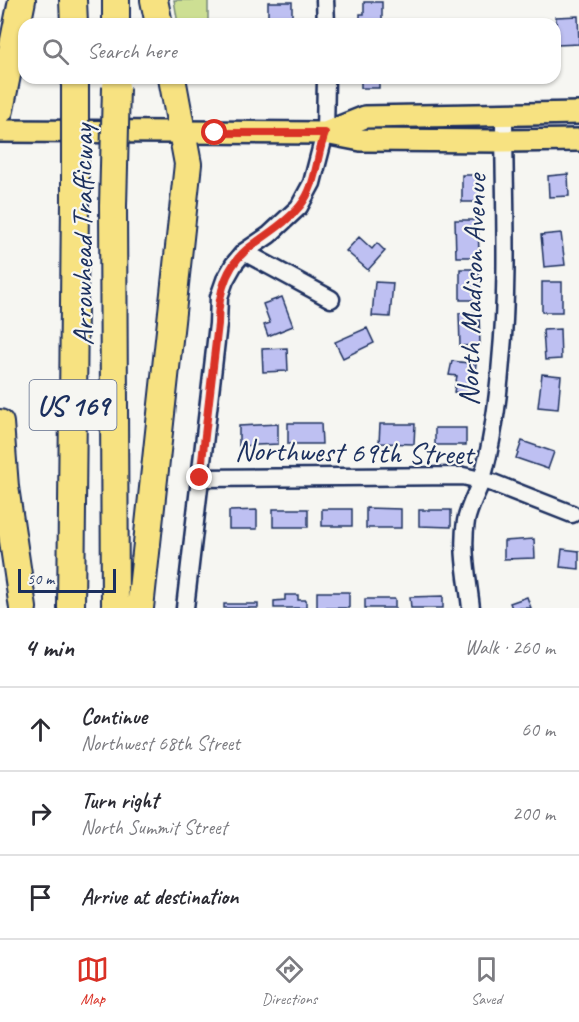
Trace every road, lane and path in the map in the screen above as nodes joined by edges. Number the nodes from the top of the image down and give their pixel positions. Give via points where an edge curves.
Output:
1 (22, 0) edge
2 (73, 0) edge
3 (116, 0) edge
4 (154, 0) edge
5 (325, 0) edge
6 (18, 18) edge
7 (74, 18) edge
8 (116, 18) edge
9 (158, 18) edge
10 (326, 18) edge
11 (18, 20) edge
12 (75, 84) edge
13 (116, 84) edge
14 (173, 84) edge
15 (326, 84) edge
16 (0, 110) edge
17 (579, 113) edge
18 (504, 114) junction
19 (0, 131) edge
20 (183, 133) junction
21 (325, 133) junction
22 (579, 140) edge
23 (504, 141) junction
24 (244, 252) junction
25 (331, 299) dead end
26 (0, 423) edge
27 (200, 478) junction
28 (481, 480) junction
29 (572, 514) dead end
30 (23, 608) edge
31 (71, 608) edge
32 (115, 608) edge
33 (140, 608) edge
34 (185, 608) edge
35 (471, 608) edge

1 - 6 highway
2 - 7 highway
3 - 8 highway
4 - 9 highway
5 - 10 street
11 - 16 highway
12 - 31 highway, Arrowhead Trafficway / US 169, bridge
13 - 32 highway, Arrowhead Trafficway / US 169, bridge
14 - 20 highway
15 - 21 street
17 - 18 main road
18 - 21 main road via 365,117
18 - 23 street, North Madison Avenue
19 - 20 main road
20 - 21 main road
20 - 33 highway via 188,164
21 - 23 main road via 361,140
21 - 24 street via 312,183 299,207
22 - 23 main road
23 - 28 street, North Madison Avenue via 501,360
24 - 25 street
24 - 27 street via 225,280 219,297
26 - 30 highway
27 - 28 street, Northwest 69th Street via 453,476
27 - 34 street
28 - 29 street, Northwest 69th Street
28 - 35 street, North Madison Avenue via 465,523

